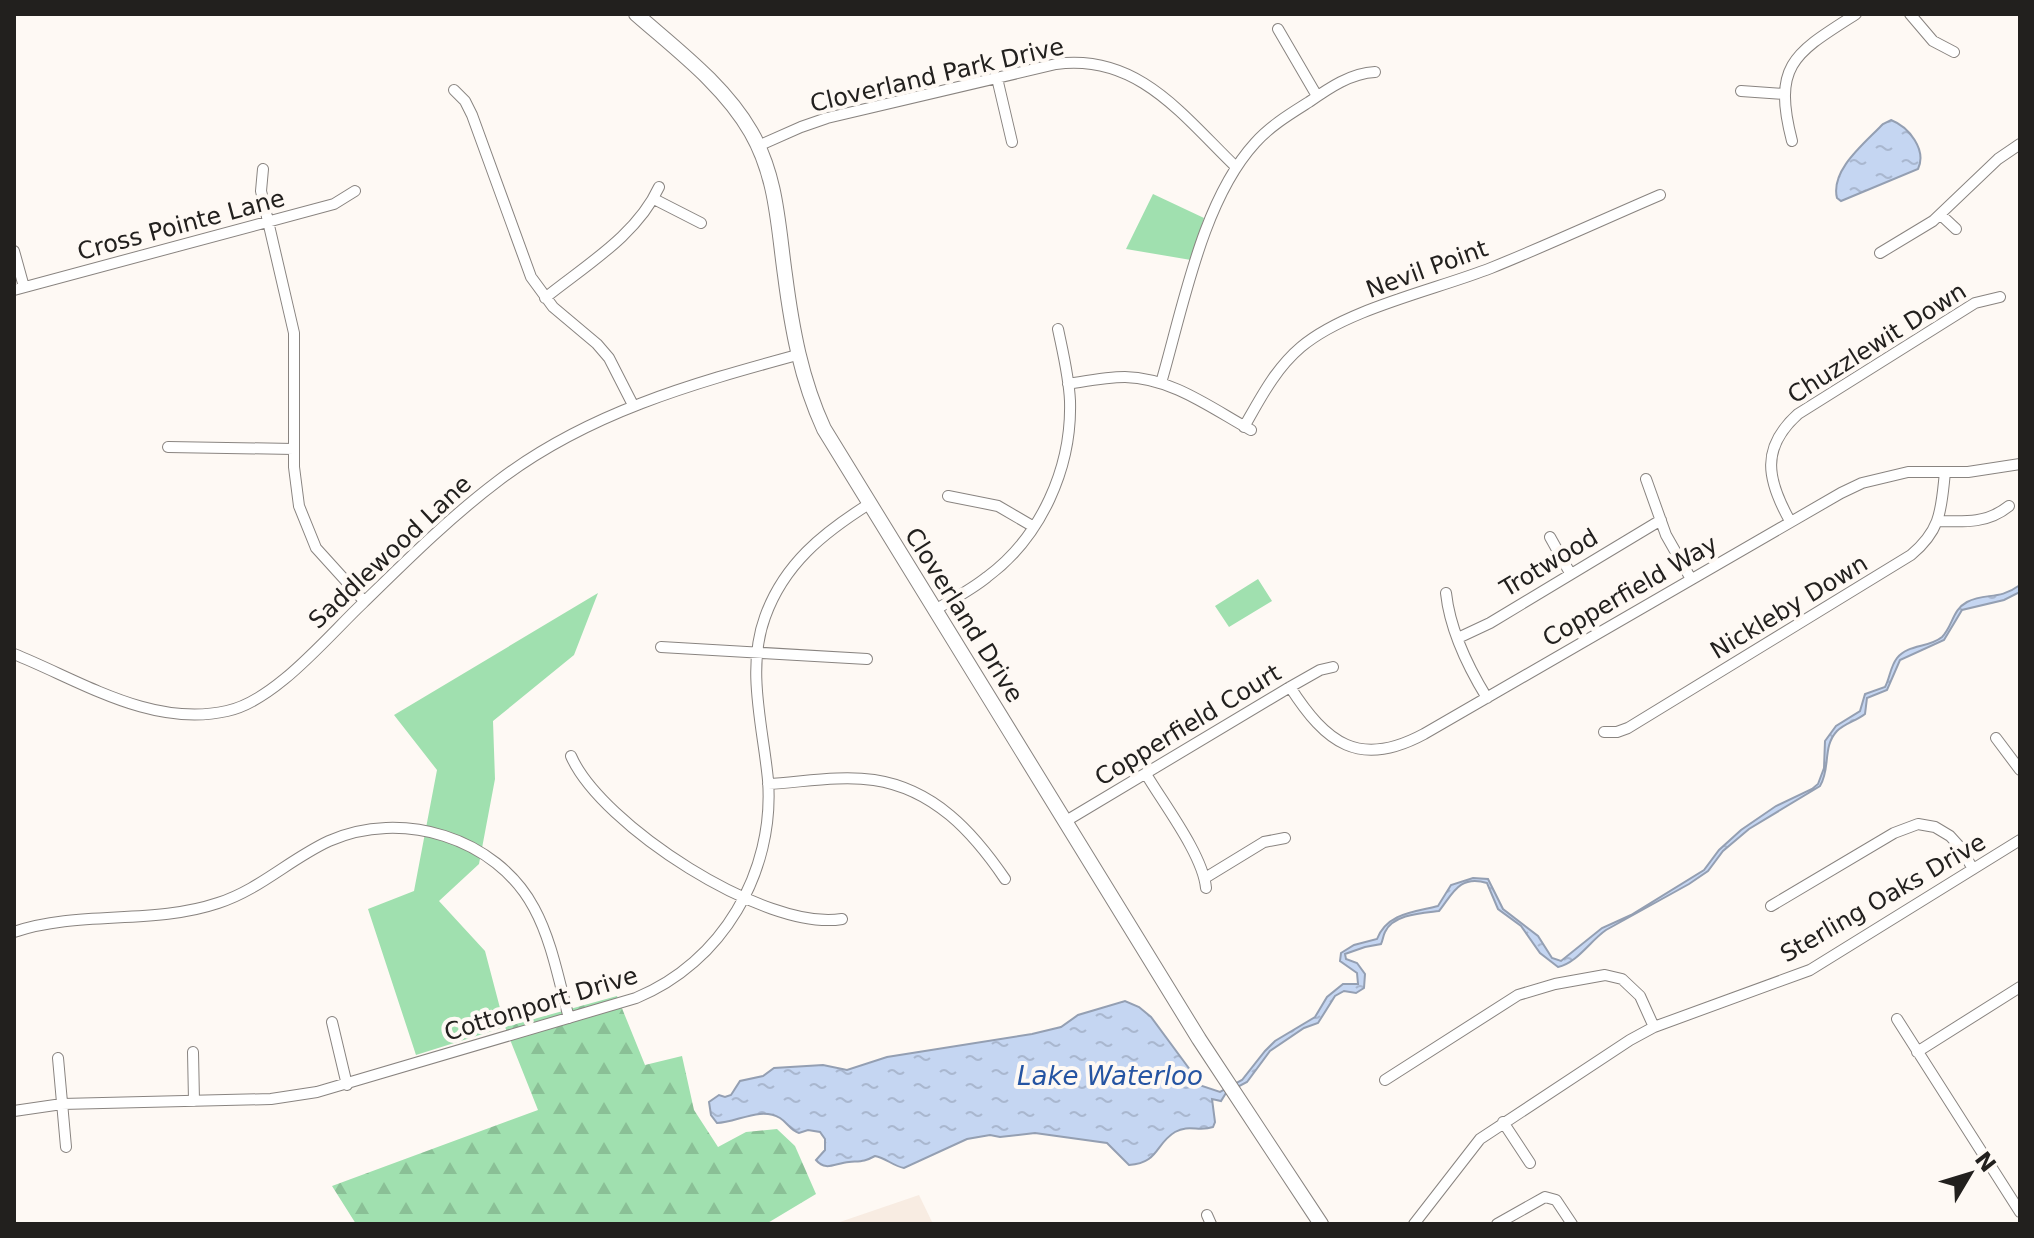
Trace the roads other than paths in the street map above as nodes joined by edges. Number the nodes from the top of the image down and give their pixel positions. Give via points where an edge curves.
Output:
1 (636, 14) edge
2 (1856, 14) edge
3 (1910, 14) edge
4 (1278, 29) dead end
5 (1954, 52) dead end
6 (1375, 72) dead end
7 (997, 78) junction
8 (454, 90) dead end
9 (1741, 91) dead end
10 (1784, 94) junction
11 (1317, 96) junction
12 (1792, 141) dead end
13 (1012, 142) dead end
14 (2020, 144) edge
15 (758, 146) junction
16 (1236, 167) junction
17 (263, 169) dead end
18 (659, 187) dead end
19 (355, 191) dead end
20 (1660, 195) dead end
21 (654, 199) junction
22 (1941, 215) junction
23 (268, 222) junction
24 (701, 223) dead end
25 (1956, 229) dead end
26 (14, 251) edge
27 (1880, 253) dead end
28 (19, 289) edge
29 (2000, 297) dead end
30 (545, 298) junction
31 (1058, 329) dead end
32 (797, 355) junction
33 (1161, 383) junction
34 (1068, 384) junction
35 (633, 405) junction
36 (168, 447) dead end
37 (294, 449) junction
38 (2020, 464) edge
39 (1945, 472) junction
40 (1646, 479) dead end
41 (948, 496) dead end
42 (869, 504) junction
43 (2009, 506) dead end
44 (1661, 520) junction
45 (1790, 521) junction
46 (1939, 521) junction
47 (1034, 527) junction
48 (1550, 537) dead end
49 (1570, 573) junction
50 (1691, 579) junction
51 (1446, 593) dead end
52 (364, 601) junction
53 (935, 610) junction
54 (1458, 638) junction
55 (661, 647) dead end
56 (758, 653) junction
57 (14, 654) edge
58 (867, 659) dead end
59 (1333, 667) dead end
60 (1290, 687) junction
61 (1487, 698) junction
62 (1604, 732) dead end
63 (1996, 738) dead end
64 (571, 756) dead end
65 (2020, 770) edge
66 (1146, 774) junction
67 (768, 784) junction
68 (1066, 821) junction
69 (1285, 838) dead end
70 (2020, 840) edge
71 (1973, 869) junction
72 (1005, 879) dead end
73 (744, 898) junction
74 (1771, 906) dead end
75 (842, 919) dead end
76 (14, 932) edge
77 (2020, 987) edge
78 (569, 1018) junction
79 (1897, 1019) dead end
80 (332, 1022) dead end
81 (1654, 1027) junction
82 (193, 1052) dead end
83 (1917, 1052) junction
84 (58, 1058) dead end
85 (1385, 1080) dead end
86 (347, 1085) junction
87 (194, 1101) junction
88 (62, 1104) junction
89 (14, 1111) edge
90 (1503, 1122) junction
91 (66, 1147) dead end
92 (1530, 1163) dead end
93 (2020, 1212) edge
94 (1321, 1224) edge
95 (1414, 1224) edge
96 (1497, 1224) edge
97 (1572, 1224) edge

1 - 15 main road, Cloverland Drive via 723,94
2 - 10 street via 1803,50
3 - 5 street via 1933,41
4 - 11 street
6 - 11 street via 1353,75
7 - 13 street
7 - 15 street, Cloverland Park Drive via 827,118
7 - 16 street, Cloverland Park Drive via 1078,62 1131,74
8 - 30 street via 469,107 524,262
9 - 10 street
10 - 12 street
11 - 16 street via 1266,132
14 - 22 street
15 - 32 main road, Cloverland Drive via 775,198
16 - 33 street via 1206,229
17 - 23 street via 260,188
18 - 21 street
19 - 23 street, Cross Pointe Lane via 338,203
20 - 33 street, Nevil Point via 1322,333 1283,365 1247,428
21 - 24 street
21 - 30 street via 626,233
22 - 25 street
22 - 27 street
23 - 28 street, Cross Pointe Lane
23 - 37 street via 294,333
26 - 28 street
29 - 45 street, Chuzzlewit Down via 1975,303 1788,423 1773,445 1770,466
30 - 35 street via 603,350
31 - 34 street
32 - 35 street, Saddlewood Lane
32 - 42 main road, Cloverland Drive via 824,429
33 - 34 street via 1122,377
34 - 47 street via 1064,458
35 - 52 street, Saddlewood Lane via 588,424 515,468 461,510
36 - 37 street
37 - 52 street via 296,495 312,543
38 - 39 street, Copperfield Way
39 - 45 street, Copperfield Way via 1908,472 1862,483
39 - 46 street
40 - 44 street
41 - 47 street via 998,506
42 - 53 main road, Cloverland Drive
42 - 56 street, Cottonport Drive via 825,534 791,567 765,618
43 - 46 street via 1985,520
44 - 49 street, Trotwood
44 - 50 street
45 - 50 street, Copperfield Way
46 - 62 street, Nickleby Down via 1905,559 1628,728
47 - 53 street via 990,576
48 - 49 street
49 - 54 street, Trotwood
50 - 61 street, Copperfield Way
51 - 54 street
52 - 57 street, Saddlewood Lane via 270,690 243,707 219,713 180,714 135,705
53 - 68 main road, Cloverland Drive
54 - 61 street
55 - 56 street
56 - 58 street
56 - 67 street, Cottonport Drive
59 - 60 street, Copperfield Court
60 - 61 street, Copperfield Way via 1309,716 1335,739 1381,751 1414,740
60 - 66 street, Copperfield Court
63 - 65 street
64 - 73 street via 585,782 626,824
66 - 68 street, Copperfield Court
66 - 69 street via 1195,855 1205,883 1264,842
67 - 72 street via 862,779 916,793 964,826
67 - 73 street, Cottonport Drive via 763,852
68 - 94 main road, Cloverland Drive
70 - 71 street, Sterling Oaks Drive
71 - 74 street via 1950,836 1918,824
71 - 81 street, Sterling Oaks Drive via 1810,970
73 - 75 street via 818,920
73 - 78 street, Cottonport Drive via 714,942 671,981 636,998
76 - 78 street via 212,905 346,834 411,828 483,853 521,888 539,919
77 - 83 street
78 - 86 street, Cottonport Drive
79 - 83 street
80 - 86 street
81 - 85 street via 1640,996 1622,979 1605,975 1555,984 1518,995
81 - 90 street, Sterling Oaks Drive
82 - 87 street
83 - 93 street
84 - 88 street
86 - 87 street, Cottonport Drive via 271,1099
87 - 88 street, Cottonport Drive
88 - 89 street, Cottonport Drive
88 - 91 street
90 - 92 street
90 - 95 street, Sterling Oaks Drive via 1471,1148
96 - 97 street via 1545,1197 1556,1200

